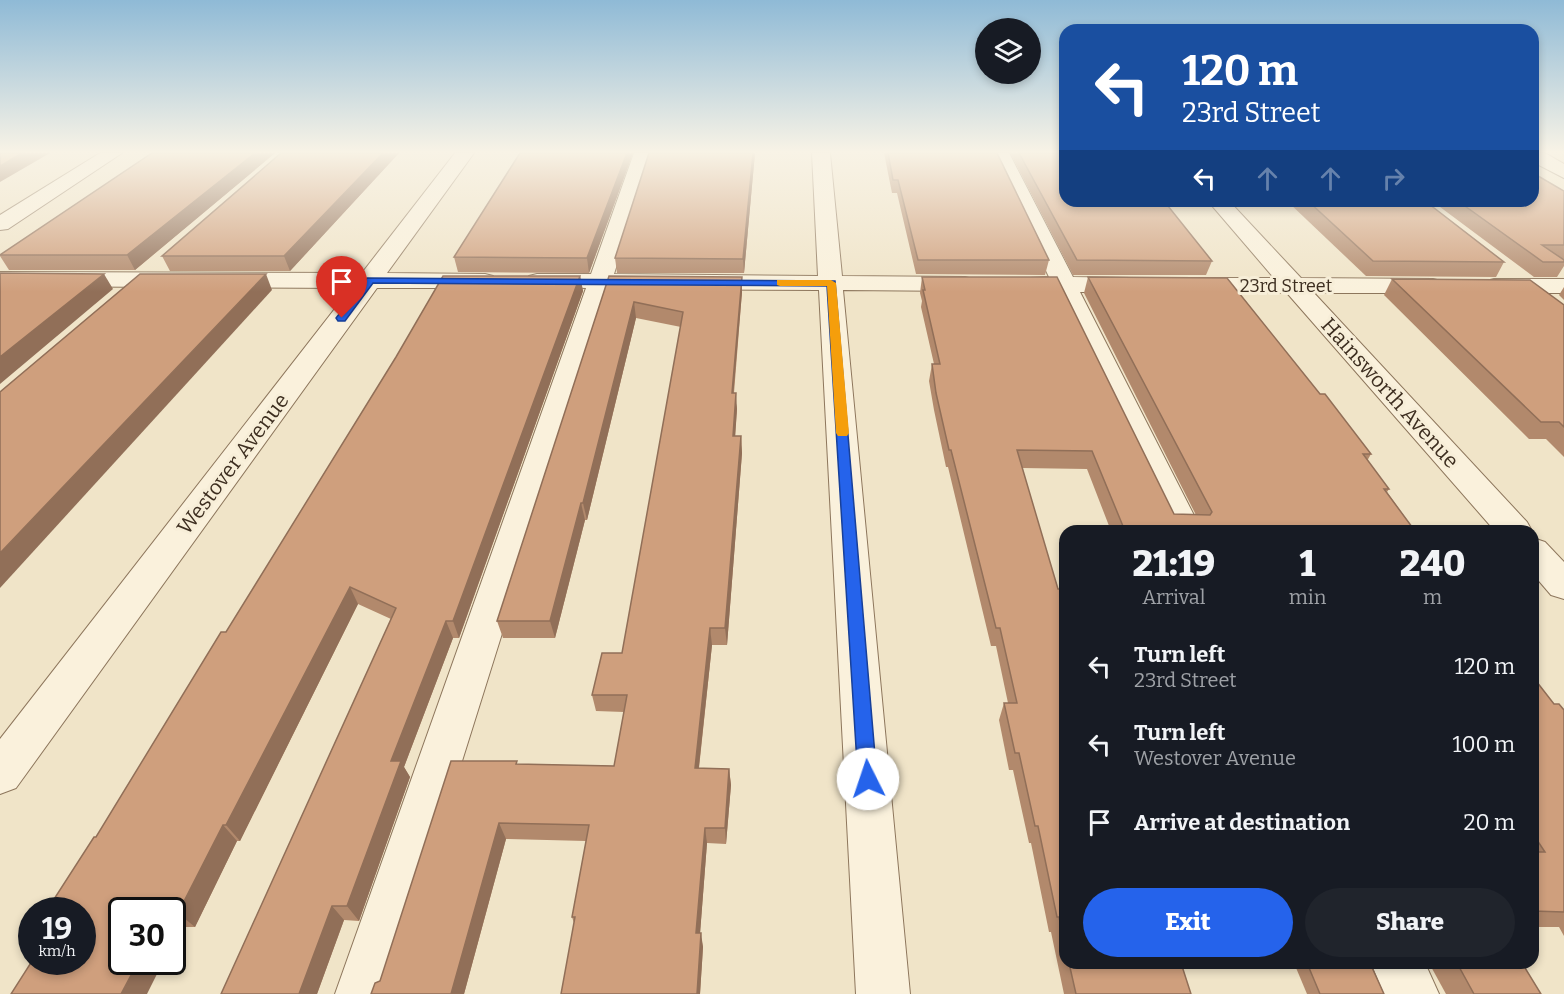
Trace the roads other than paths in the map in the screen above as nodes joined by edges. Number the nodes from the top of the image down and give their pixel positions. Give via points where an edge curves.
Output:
1 (39, 199) edge
2 (430, 199) edge
3 (627, 199) edge
4 (825, 199) edge
5 (1022, 199) edge
6 (1223, 207) edge
7 (0, 224) edge
8 (164, 259) edge
9 (1499, 264) edge
10 (0, 279) edge
11 (141, 279) junction
12 (370, 280) junction
13 (599, 282) junction
14 (831, 283) junction
15 (1064, 285) junction
16 (1294, 286) junction
17 (1527, 286) junction
18 (1564, 286) edge
19 (119, 298) edge
20 (1558, 309) edge
21 (1182, 525) edge
22 (1510, 525) edge
23 (1539, 558) edge
24 (1564, 585) edge
25 (0, 774) edge
26 (1400, 969) edge
27 (362, 994) edge
28 (884, 994) edge
29 (1412, 994) edge

1 - 7 street
2 - 12 street, Westover Avenue
3 - 13 street
4 - 14 street
5 - 15 street
6 - 16 street, Hainsworth Avenue
8 - 11 street
9 - 17 street
10 - 11 street, 23rd Street
11 - 12 street, 23rd Street
11 - 19 street
12 - 13 street, 23rd Street
12 - 25 street, Westover Avenue
13 - 14 street, 23rd Street
13 - 27 street
14 - 15 street, 23rd Street
14 - 28 street
15 - 16 street, 23rd Street
15 - 21 street
16 - 17 street, 23rd Street
16 - 22 street, Hainsworth Avenue
17 - 18 street, 23rd Street
17 - 20 street
23 - 24 street
26 - 29 street

